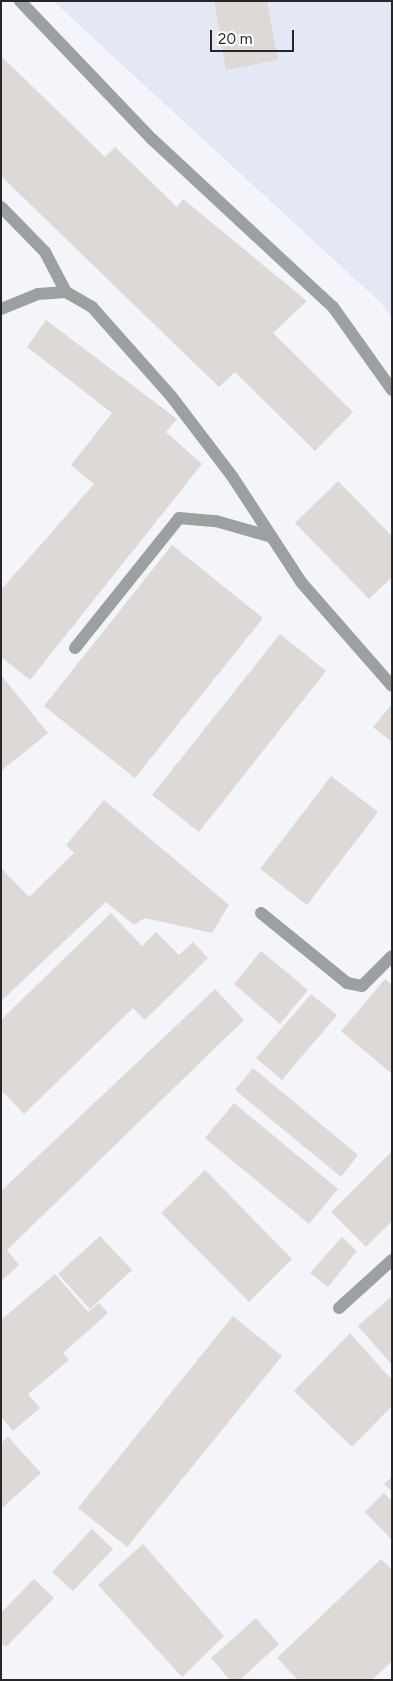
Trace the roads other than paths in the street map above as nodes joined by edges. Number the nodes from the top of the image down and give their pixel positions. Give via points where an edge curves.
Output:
1 (20, 1) edge
2 (1, 207) edge
3 (66, 292) junction
4 (1, 309) edge
5 (392, 390) edge
6 (272, 537) junction
7 (75, 648) dead end
8 (392, 686) edge
9 (261, 913) dead end
10 (392, 956) edge
11 (392, 1260) edge
12 (339, 1308) dead end

1 - 5 street via 153,140 333,307
2 - 3 street via 45,252
3 - 4 street via 38,294
3 - 6 street via 92,307 171,396 232,476
6 - 7 street via 216,521 179,518
6 - 8 street via 301,582
9 - 10 street via 347,983 362,986
11 - 12 street

